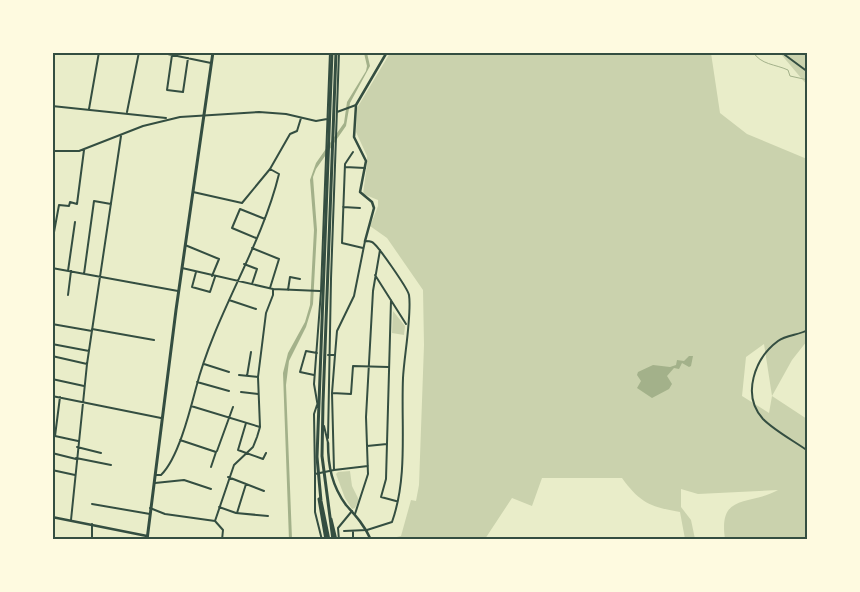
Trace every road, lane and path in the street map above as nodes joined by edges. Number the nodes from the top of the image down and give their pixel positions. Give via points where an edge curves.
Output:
1 (99, 52) edge
2 (139, 52) edge
3 (158, 52) edge
4 (213, 52) edge
5 (331, 52) edge
6 (338, 52) edge
7 (386, 52) edge
8 (781, 52) edge
9 (172, 55) junction
10 (188, 58) junction
11 (211, 63) junction
12 (808, 72) edge
13 (52, 106) edge
14 (354, 106) junction
15 (89, 110) junction
16 (127, 112) junction
17 (336, 113) junction
18 (204, 115) junction
19 (301, 118) junction
20 (327, 118) junction
21 (169, 119) junction
22 (121, 136) junction
23 (84, 149) junction
24 (52, 150) edge
25 (353, 152) dead end
26 (345, 167) junction
27 (365, 168) junction
28 (270, 169) junction
29 (193, 192) junction
30 (111, 204) junction
31 (343, 207) junction
32 (360, 208) dead end
33 (265, 219) junction
34 (75, 222) dead end
35 (53, 236) edge
36 (256, 238) junction
37 (365, 241) junction
38 (52, 243) edge
39 (185, 245) junction
40 (252, 248) junction
41 (363, 248) junction
42 (380, 250) junction
43 (244, 264) junction
44 (52, 268) edge
45 (182, 268) junction
46 (70, 271) junction
47 (196, 272) junction
48 (84, 274) junction
49 (376, 275) junction
50 (100, 276) junction
51 (214, 277) junction
52 (300, 279) dead end
53 (237, 281) junction
54 (252, 284) junction
55 (272, 289) junction
56 (288, 290) junction
57 (178, 291) junction
58 (321, 291) junction
59 (68, 295) dead end
60 (229, 300) junction
61 (391, 300) junction
62 (256, 309) dead end
63 (52, 324) edge
64 (407, 326) junction
65 (92, 330) junction
66 (808, 330) edge
67 (154, 340) dead end
68 (52, 344) edge
69 (89, 351) junction
70 (251, 352) dead end
71 (318, 353) junction
72 (328, 355) junction
73 (335, 355) junction
74 (52, 356) edge
75 (87, 364) junction
76 (204, 364) junction
77 (389, 366) junction
78 (370, 367) junction
79 (229, 372) dead end
80 (238, 375) dead end
81 (315, 375) junction
82 (247, 376) junction
83 (258, 377) junction
84 (52, 379) edge
85 (198, 382) junction
86 (84, 386) junction
87 (229, 391) dead end
88 (241, 392) dead end
89 (332, 393) junction
90 (258, 394) junction
91 (52, 396) edge
92 (60, 398) junction
93 (82, 401) junction
94 (317, 405) junction
95 (191, 406) junction
96 (232, 406) dead end
97 (162, 418) junction
98 (230, 418) junction
99 (246, 423) junction
100 (260, 427) junction
101 (180, 440) junction
102 (78, 441) junction
103 (328, 443) junction
104 (387, 444) junction
105 (367, 446) junction
106 (77, 447) junction
107 (808, 450) edge
108 (101, 452) dead end
109 (216, 452) junction
110 (52, 453) edge
111 (266, 453) dead end
112 (246, 454) junction
113 (76, 458) junction
114 (111, 465) dead end
115 (368, 466) junction
116 (211, 467) dead end
117 (52, 470) edge
118 (332, 471) junction
119 (315, 474) junction
120 (75, 475) junction
121 (154, 475) junction
122 (228, 477) junction
123 (153, 484) junction
124 (246, 484) junction
125 (211, 490) dead end
126 (264, 491) dead end
127 (396, 501) junction
128 (92, 504) dead end
129 (219, 507) junction
130 (150, 508) junction
131 (237, 513) junction
132 (353, 513) junction
133 (150, 514) junction
134 (268, 516) dead end
135 (52, 517) edge
136 (71, 520) junction
137 (215, 521) junction
138 (92, 524) junction
139 (367, 530) junction
140 (353, 531) junction
141 (344, 532) dead end
142 (147, 538) edge
143 (222, 538) edge
144 (92, 540) edge
145 (226, 540) edge
146 (322, 540) edge
147 (327, 540) edge
148 (336, 540) edge
149 (353, 540) edge
150 (371, 540) edge

1 - 15 street
2 - 16 street
3 - 9 street
4 - 11 highway
5 - 20 street
5 - 147 highway via 318,402 319,504
6 - 17 street
6 - 148 highway via 322,403 322,456 327,504
7 - 14 street
8 - 12 street
9 - 10 street
9 - 10 street via 167,90 183,92
10 - 11 street
11 - 18 highway
13 - 15 street
14 - 17 street
14 - 27 street via 354,137 365,157
15 - 16 street
16 - 21 street
17 - 20 street
17 - 72 street
18 - 19 street via 259,112
18 - 21 street
18 - 29 highway
19 - 20 street
19 - 28 street via 297,131 290,134
20 - 58 street
21 - 22 street
22 - 23 street
22 - 30 street
23 - 24 street via 69,152
23 - 35 street via 77,204 58,205
25 - 26 street
26 - 27 street
26 - 31 street
27 - 37 street via 360,192 374,208
28 - 29 street via 242,203
28 - 33 street via 279,174
29 - 39 highway
30 - 48 street via 94,202
30 - 50 street
31 - 32 street
31 - 41 street via 342,243
33 - 36 street
33 - 36 street via 240,209 232,228
34 - 46 street
35 - 38 street
36 - 40 street
37 - 41 street
37 - 42 street via 372,242
39 - 45 highway
39 - 51 street via 219,259
40 - 43 street
40 - 55 street via 280,259
41 - 73 street via 354,296 337,331
42 - 49 street
42 - 64 street via 408,291
43 - 53 street
43 - 54 street via 257,269
44 - 46 street
45 - 47 street
45 - 57 highway
46 - 48 street
46 - 59 street
47 - 51 street
47 - 51 street via 192,287 210,292
48 - 50 street
49 - 61 street
49 - 78 street
50 - 57 street
50 - 65 street
51 - 53 street
52 - 56 street via 290,277
53 - 54 street
53 - 60 street
54 - 55 street
55 - 56 street
55 - 83 street
56 - 58 street
57 - 97 highway
58 - 71 street
60 - 62 street
60 - 76 street
61 - 64 street
61 - 77 street
63 - 65 street
64 - 127 street via 401,482
65 - 67 street
65 - 69 street
66 - 107 street via 780,340 764,353 752,382 756,410 764,420
68 - 69 street
69 - 75 street
70 - 82 street
71 - 81 street
71 - 81 street via 306,351 300,372
72 - 73 street
72 - 103 street
73 - 89 street
74 - 75 street
75 - 86 street
76 - 79 street
76 - 85 street
77 - 78 street
77 - 104 street
78 - 89 street via 352,366 351,394
78 - 105 street
80 - 82 street
81 - 94 street
82 - 83 street
83 - 90 street
84 - 86 street
85 - 87 street
85 - 95 street
86 - 93 street
88 - 90 street
89 - 118 street
90 - 100 street
91 - 92 street
92 - 93 street
92 - 102 street via 55,436
93 - 97 street
93 - 102 street
94 - 103 street
94 - 119 street via 314,414
95 - 98 street
95 - 101 street
96 - 98 street
97 - 121 highway
98 - 99 street
98 - 109 street
99 - 100 street
99 - 112 street via 238,450
100 - 112 street via 253,447
101 - 109 street
101 - 121 street via 167,470 161,475
102 - 106 street
103 - 118 street
104 - 105 street
104 - 127 street via 386,479 381,497
105 - 115 street
106 - 108 street
106 - 113 street
109 - 116 street
110 - 113 street
111 - 112 street via 263,459
112 - 122 street via 236,462
113 - 114 street
113 - 120 street
115 - 118 street
115 - 132 street via 367,482
117 - 120 street
118 - 119 street
118 - 132 street via 335,488
119 - 146 street via 315,512
120 - 136 street
121 - 123 highway
122 - 124 street
122 - 129 street
123 - 125 street via 184,480
123 - 130 highway
124 - 126 street
124 - 131 street
127 - 139 street via 392,522
128 - 133 street
129 - 131 street
129 - 137 street
130 - 133 highway
130 - 137 street via 165,514
131 - 134 street
132 - 139 street
132 - 148 street via 338,528
133 - 142 highway
135 - 136 street
136 - 138 street
137 - 143 street via 224,530
138 - 142 street
138 - 144 street
139 - 140 street
139 - 150 street
140 - 141 street
140 - 149 street
143 - 145 street

